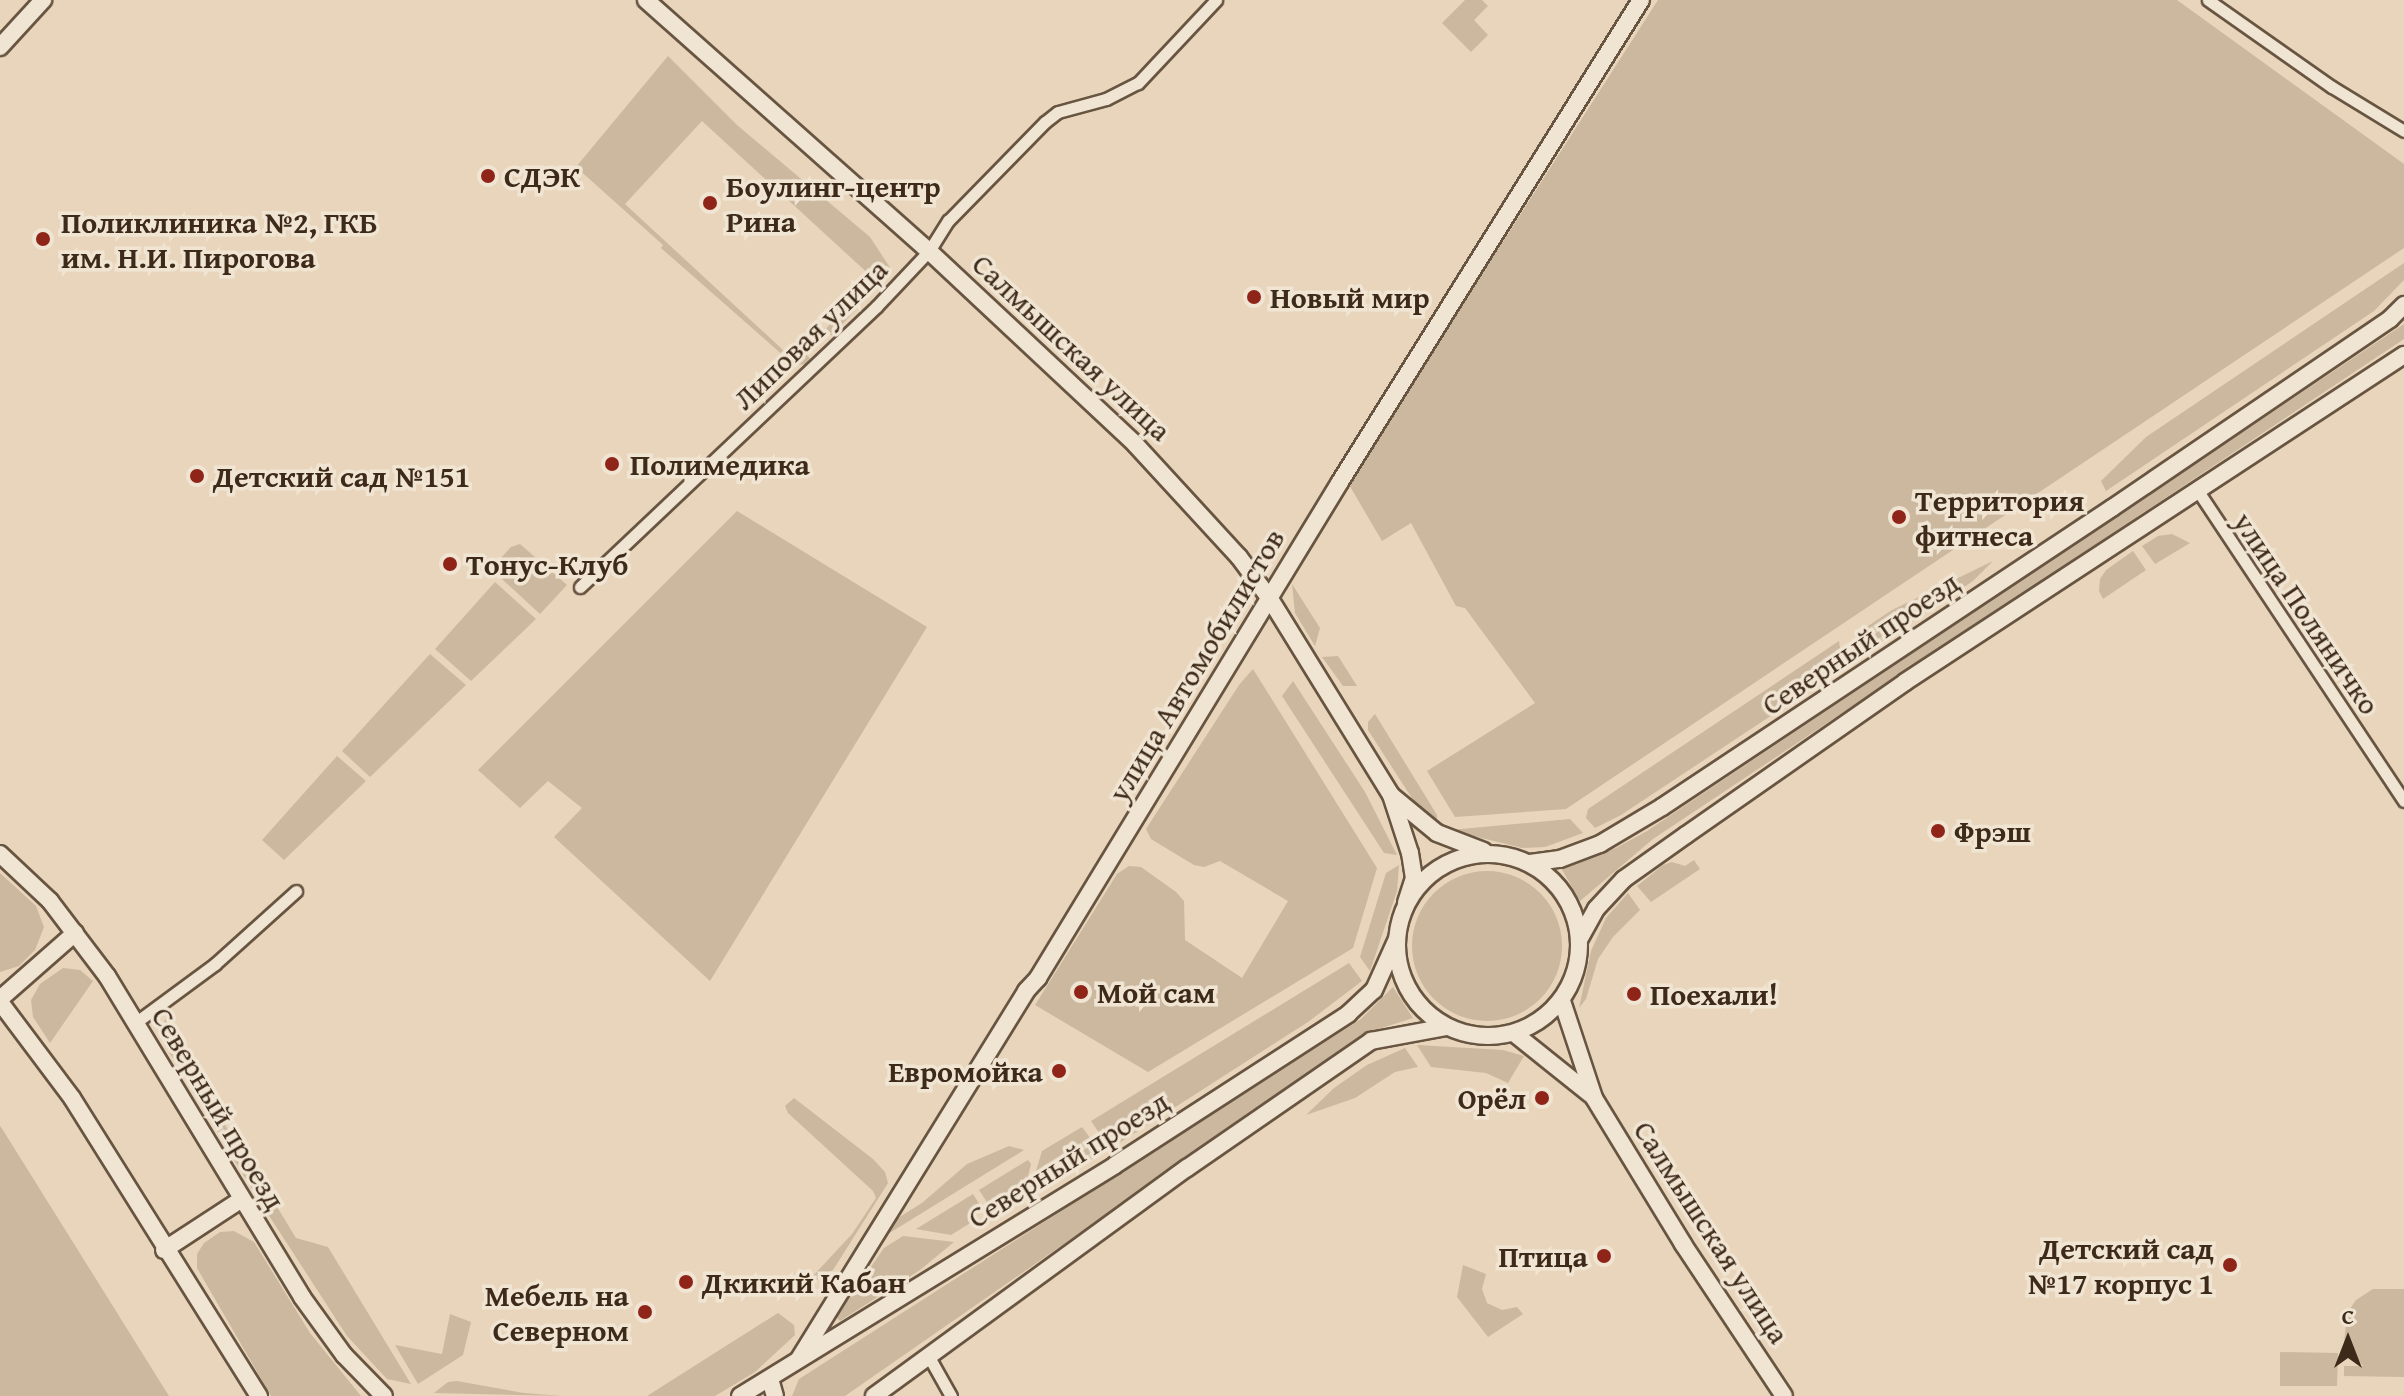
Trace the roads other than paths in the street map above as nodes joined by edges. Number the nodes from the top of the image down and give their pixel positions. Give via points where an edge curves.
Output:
1 (43, 0) edge
2 (646, 0) edge
3 (1216, 0) edge
4 (1641, 0) edge
5 (2208, 0) edge
6 (0, 47) edge
7 (2404, 131) edge
8 (929, 251) junction
9 (2404, 305) edge
10 (2404, 355) edge
11 (2198, 491) junction
12 (580, 587) dead end
13 (1270, 599) junction
14 (1391, 795) junction
15 (2404, 801) edge
16 (1490, 853) junction
17 (0, 854) edge
18 (1530, 863) junction
19 (296, 891) dead end
20 (1406, 903) junction
21 (75, 933) junction
22 (1580, 938) junction
23 (1396, 941) junction
24 (0, 1000) edge
25 (1562, 1001) junction
26 (135, 1023) junction
27 (1446, 1027) junction
28 (1515, 1034) junction
29 (1594, 1098) junction
30 (242, 1199) junction
31 (164, 1250) junction
32 (929, 1357) junction
33 (799, 1359) junction
34 (770, 1379) junction
35 (259, 1396) edge
36 (384, 1396) edge
37 (740, 1396) edge
38 (775, 1396) edge
39 (874, 1396) edge
40 (951, 1396) edge
41 (1784, 1396) edge

1 - 6 main road
2 - 8 main road, Салмышская улица
3 - 8 street, Липовая улица via 1138,83 1106,99 1058,112 1045,122 948,221
4 - 13 main road, улица Автомобилистов
5 - 7 street
8 - 12 street, Липовая улица via 827,356
8 - 13 main road, Салмышская улица via 1158,466
9 - 18 main road, Северный проезд via 2124,500 1662,807 1600,844
10 - 11 main road, Северный проезд
11 - 15 street, улица Поляничко
11 - 22 main road, Северный проезд via 1905,682 1636,870 1596,909
13 - 14 main road, Салмышская улица
13 - 33 main road, улица Автомобилистов
14 - 16 main road via 1437,833
14 - 20 main road via 1414,878
16 - 18 main road
16 - 20 main road via 1456,859 1427,876
17 - 21 main road, Северный проезд
18 - 22 main road via 1565,894
19 - 26 street via 215,964
20 - 23 main road
21 - 24 main road
21 - 26 main road, Северный проезд
22 - 25 main road via 1577,971
23 - 27 main road via 1398,967 1408,991 1424,1012
23 - 33 main road, Северный проезд via 1374,990 1348,1014
24 - 31 main road via 72,1098
25 - 28 main road via 1541,1021
25 - 29 main road
26 - 30 main road, Северный проезд
27 - 28 main road via 1480,1037
27 - 32 main road via 1371,1041
28 - 29 main road
29 - 41 main road, Салмышская улица
30 - 31 main road
30 - 36 main road, Северный проезд via 322,1326
31 - 35 main road
32 - 39 main road
32 - 40 street
33 - 34 main road, Северный проезд
34 - 37 main road, Северный проезд
34 - 38 main road

